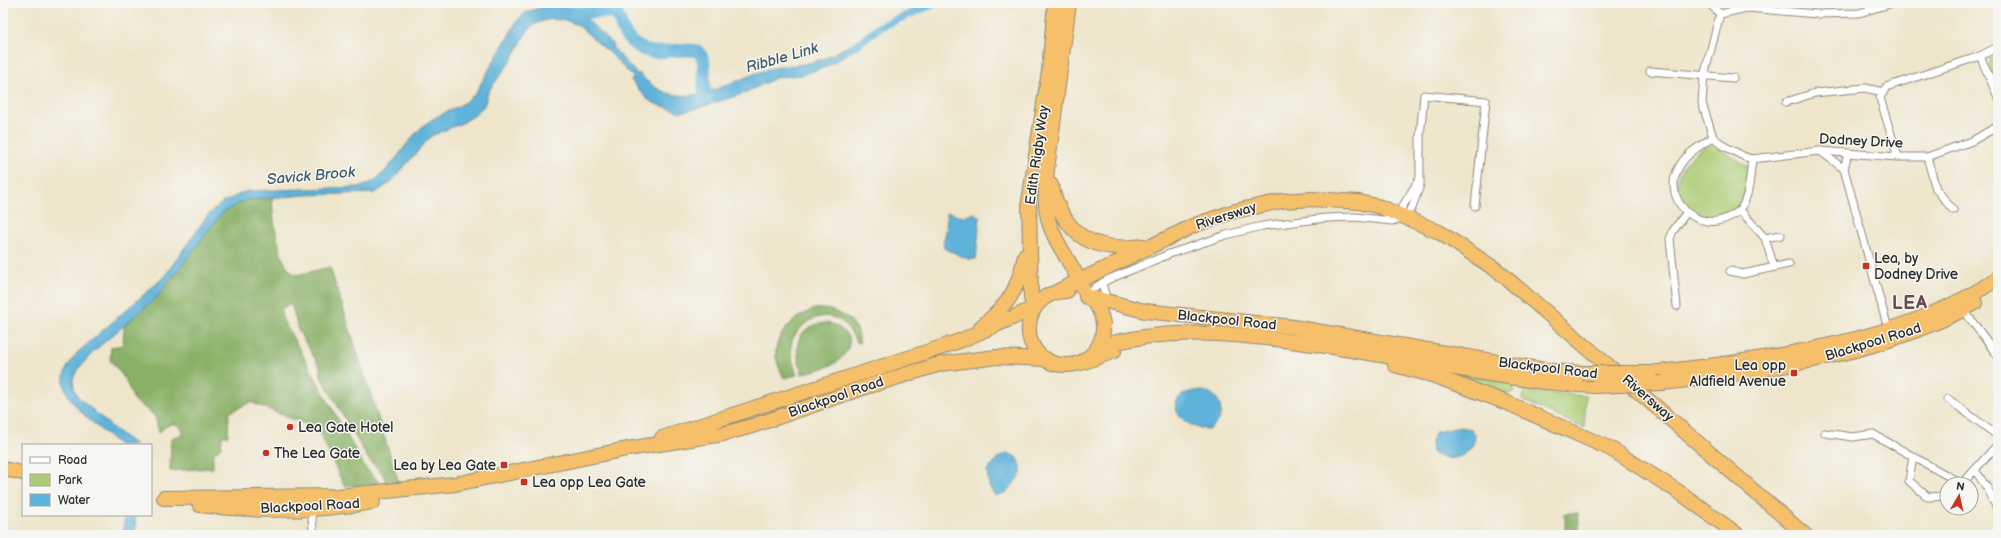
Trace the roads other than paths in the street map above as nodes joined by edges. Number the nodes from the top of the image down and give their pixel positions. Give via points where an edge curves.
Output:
1 (1056, 3) edge
2 (1069, 3) edge
3 (1709, 3) edge
4 (1893, 3) edge
5 (1720, 14) junction
6 (1998, 47) edge
7 (1980, 56) junction
8 (1055, 69) junction
9 (1650, 71) dead end
10 (1704, 76) junction
11 (1733, 78) dead end
12 (1883, 92) junction
13 (1998, 96) edge
14 (1786, 102) dead end
15 (1998, 126) edge
16 (1713, 137) junction
17 (1820, 151) junction
18 (1848, 152) junction
19 (1898, 157) junction
20 (1927, 157) junction
21 (1752, 159) junction
22 (1047, 169) junction
23 (1844, 169) junction
24 (1475, 206) dead end
25 (1740, 210) junction
26 (1953, 210) dead end
27 (1686, 213) junction
28 (1401, 215) junction
29 (1028, 233) junction
30 (1781, 235) dead end
31 (1765, 238) junction
32 (1160, 242) junction
33 (1788, 264) dead end
34 (1774, 267) junction
35 (1730, 271) dead end
36 (1998, 278) edge
37 (1080, 281) junction
38 (1102, 283) junction
39 (1998, 289) edge
40 (1058, 291) junction
41 (1086, 296) junction
42 (1107, 302) junction
43 (1677, 306) dead end
44 (1961, 306) junction
45 (1034, 308) junction
46 (1187, 334) junction
47 (1889, 334) junction
48 (968, 338) junction
49 (1098, 347) junction
50 (1357, 350) junction
51 (1998, 356) edge
52 (1046, 359) junction
53 (1083, 361) junction
54 (1948, 399) dead end
55 (1825, 433) dead end
56 (1998, 436) edge
57 (1998, 444) edge
58 (627, 449) junction
59 (1912, 456) junction
60 (3, 470) edge
61 (1975, 470) junction
62 (22, 473) edge
63 (1948, 476) edge
64 (1969, 476) edge
65 (1939, 496) edge
66 (156, 497) edge
67 (311, 502) junction
68 (1998, 511) edge
69 (313, 530) dead end
70 (1738, 535) edge
71 (1805, 535) edge

1 - 8 highway, Edith Rigby Way
2 - 8 highway, Edith Rigby Way
3 - 5 street
4 - 5 street via 1859,14 1817,14 1747,8
5 - 10 street
6 - 7 street
7 - 12 street via 1886,87
7 - 13 street
8 - 22 highway, Edith Rigby Way
8 - 29 highway, Edith Rigby Way via 1036,147
9 - 10 street
10 - 11 street
10 - 16 street via 1702,103
12 - 14 street via 1866,88 1851,89 1815,93
12 - 19 street via 1880,98
15 - 20 street, Dodney Drive via 1972,141
16 - 21 street, Dodney Drive via 1732,151
16 - 27 street via 1686,156 1676,174 1676,194
17 - 18 street, Dodney Drive
17 - 21 street, Dodney Drive
17 - 23 street
18 - 19 street, Dodney Drive
18 - 23 street
19 - 20 street, Dodney Drive
20 - 26 street via 1936,189
21 - 25 street via 1747,197
22 - 32 highway via 1060,212 1067,224 1085,239 1098,245 1116,248
22 - 37 highway, Edith Rigby Way via 1047,214 1059,244
23 - 47 street
24 - 28 street via 1486,101 1424,95 1417,196 1412,208
25 - 27 street via 1726,219 1706,221
25 - 31 street
27 - 43 street via 1670,239
28 - 32 highway, Riversway via 1374,205 1341,200 1282,201 1235,210
28 - 38 street, Riversway via 1396,221 1355,217 1326,218 1262,226 1169,254
28 - 71 highway, Riversway via 1439,232 1498,271
29 - 45 highway, Edith Rigby Way via 1030,298
29 - 48 highway via 1022,271 1012,297
30 - 31 street
31 - 34 street
32 - 37 highway, Riversway
33 - 34 street
34 - 35 street via 1744,274
36 - 44 highway, Blackpool Road
37 - 40 highway, Riversway
37 - 41 highway, Edith Rigby Way
38 - 41 street, Riversway
38 - 42 street
39 - 44 highway, Blackpool Road
40 - 41 highway via 1072,291
40 - 45 highway via 1044,297
41 - 42 highway, Blackpool Road
41 - 49 highway via 1096,306 1102,319 1103,334
42 - 47 highway, Blackpool Road, bridge via 1157,313 1293,327 1551,371 1582,374 1650,373 1748,361
44 - 47 highway, Blackpool Road via 1937,322
44 - 51 street
45 - 48 highway, Blackpool Road
45 - 52 highway via 1029,322 1029,336 1035,349
46 - 49 highway, Blackpool Road via 1138,337
46 - 50 highway, Blackpool Road via 1247,336
46 - 53 highway via 1139,343
47 - 50 highway, Blackpool Road, bridge via 1840,354 1753,372 1662,383 1598,386 1518,379
48 - 58 highway, Blackpool Road
49 - 53 highway
50 - 70 highway via 1371,359 1432,375 1505,402 1611,449 1682,494
52 - 53 highway via 1064,365
52 - 58 highway, Blackpool Road via 997,357 940,364 752,426 709,437
54 - 56 street
55 - 59 street via 1854,438 1873,434
57 - 61 street
58 - 67 highway, Blackpool Road via 455,484
59 - 63 street
59 - 65 street via 1910,481 1928,497
60 - 62 highway
61 - 64 street
61 - 68 street
66 - 67 highway, Blackpool Road
67 - 69 street

